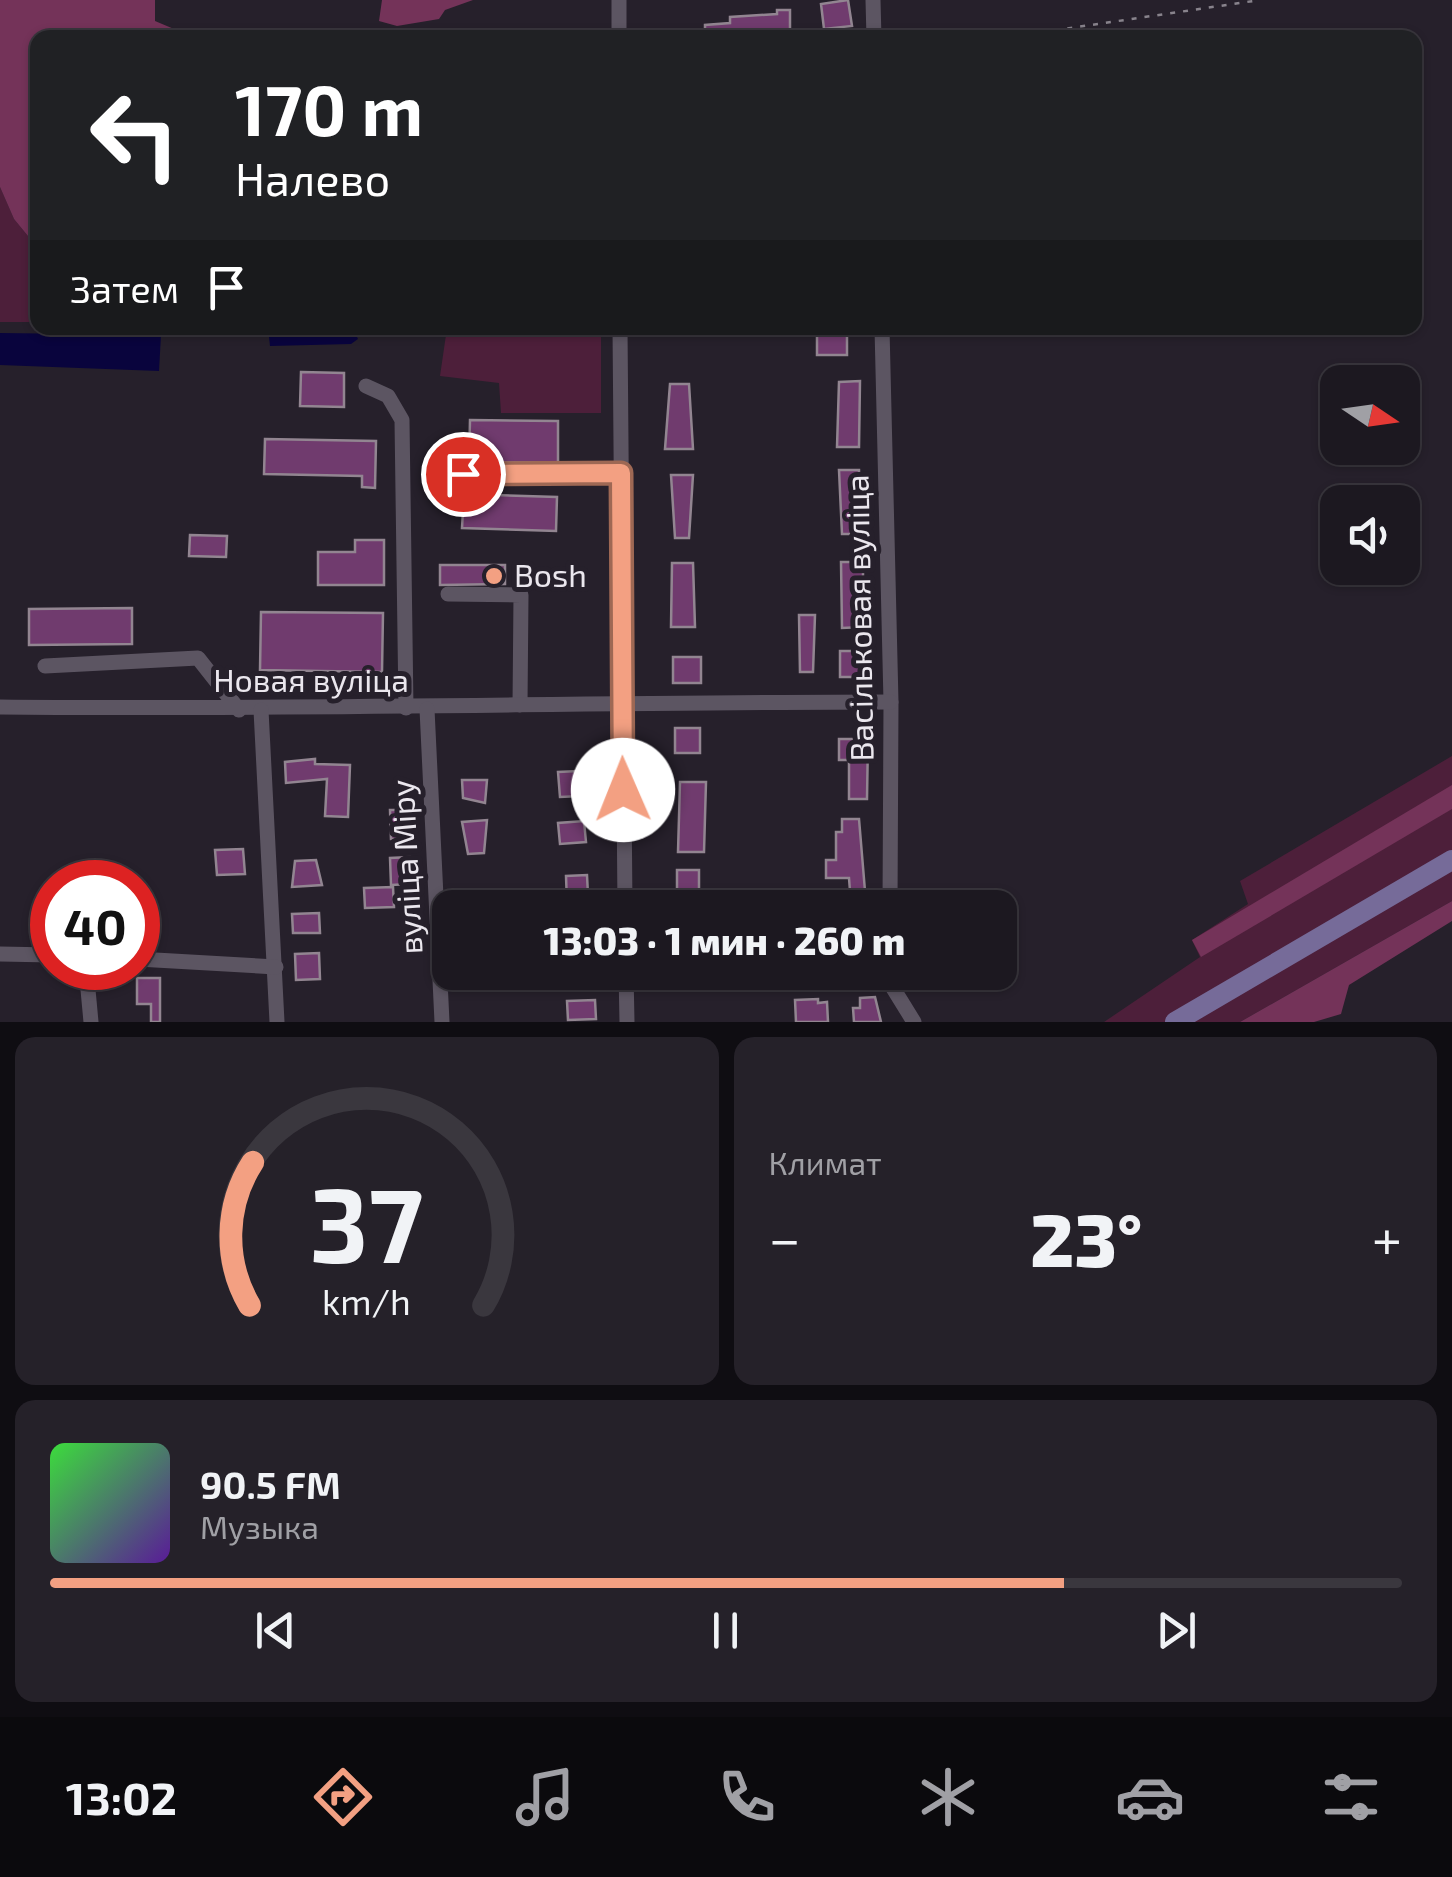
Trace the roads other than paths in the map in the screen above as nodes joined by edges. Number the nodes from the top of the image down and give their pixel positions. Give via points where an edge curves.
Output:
1 (618, 0) edge
2 (874, 0) edge
3 (618, 30) edge
4 (874, 30) edge
5 (620, 335) edge
6 (882, 335) edge
7 (366, 386) dead end
8 (621, 473) junction
9 (463, 474) dead end
10 (448, 594) dead end
11 (45, 666) dead end
12 (622, 702) junction
13 (891, 702) junction
14 (520, 706) junction
15 (0, 707) edge
16 (406, 708) junction
17 (427, 709) junction
18 (239, 710) junction
19 (261, 710) junction
20 (1452, 860) edge
21 (625, 890) edge
22 (890, 890) edge
23 (0, 954) edge
24 (30, 955) edge
25 (160, 961) edge
26 (276, 967) junction
27 (88, 990) edge
28 (626, 990) edge
29 (893, 990) edge
30 (91, 1022) edge
31 (277, 1022) edge
32 (442, 1022) edge
33 (626, 1022) edge
34 (914, 1022) edge
35 (1175, 1022) edge

1 - 3 street
2 - 4 street
5 - 8 street
6 - 13 street, Васільковая вуліца
7 - 16 street via 388,396 402,420
8 - 9 street
8 - 12 street
10 - 14 street via 521,595
11 - 18 street via 198,658
12 - 13 street, Новая вуліца
12 - 14 street, Новая вуліца
12 - 21 street
13 - 22 street, Васільковая вуліца
14 - 17 street, Новая вуліца
15 - 18 street, Новая вуліца
16 - 17 street, Новая вуліца
16 - 19 street, Новая вуліца
17 - 32 street, вуліца Міру
18 - 19 street, Новая вуліца
19 - 26 street
20 - 35 main road
23 - 24 street
25 - 26 street
26 - 31 street
27 - 30 street
28 - 33 street
29 - 34 street

